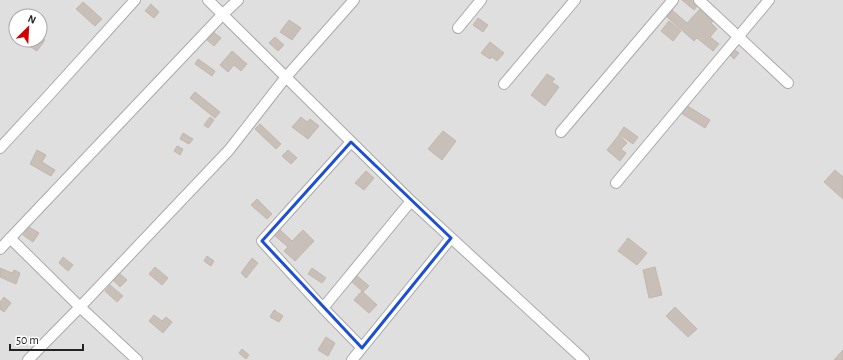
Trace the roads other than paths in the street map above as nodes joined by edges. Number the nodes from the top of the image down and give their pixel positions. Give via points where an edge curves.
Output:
1 (135, 0) edge
2 (208, 0) edge
3 (238, 0) edge
4 (354, 0) edge
5 (481, 0) edge
6 (575, 0) edge
7 (673, 0) edge
8 (699, 0) edge
9 (769, 0) edge
10 (223, 14) junction
11 (458, 28) dead end
12 (738, 37) junction
13 (286, 77) junction
14 (504, 84) dead end
15 (788, 84) dead end
16 (561, 132) dead end
17 (351, 142) junction
18 (0, 148) edge
19 (616, 183) dead end
20 (411, 201) junction
21 (10, 238) junction
22 (452, 238) junction
23 (0, 249) edge
24 (80, 307) junction
25 (323, 308) junction
26 (362, 348) junction
27 (28, 360) edge
28 (137, 360) edge
29 (352, 360) edge
30 (584, 360) edge

1 - 18 street
2 - 10 street
3 - 10 street
4 - 13 street
5 - 11 street
6 - 14 street
7 - 16 street
8 - 12 street
9 - 12 street
10 - 13 street
10 - 21 street
12 - 15 street
12 - 19 street
13 - 17 street
13 - 24 street via 228,150
17 - 20 street
17 - 25 street via 262,241
20 - 22 street
20 - 25 street
21 - 23 street
21 - 24 street
22 - 26 street
22 - 30 street
24 - 27 street
24 - 28 street
25 - 26 street
26 - 29 street

